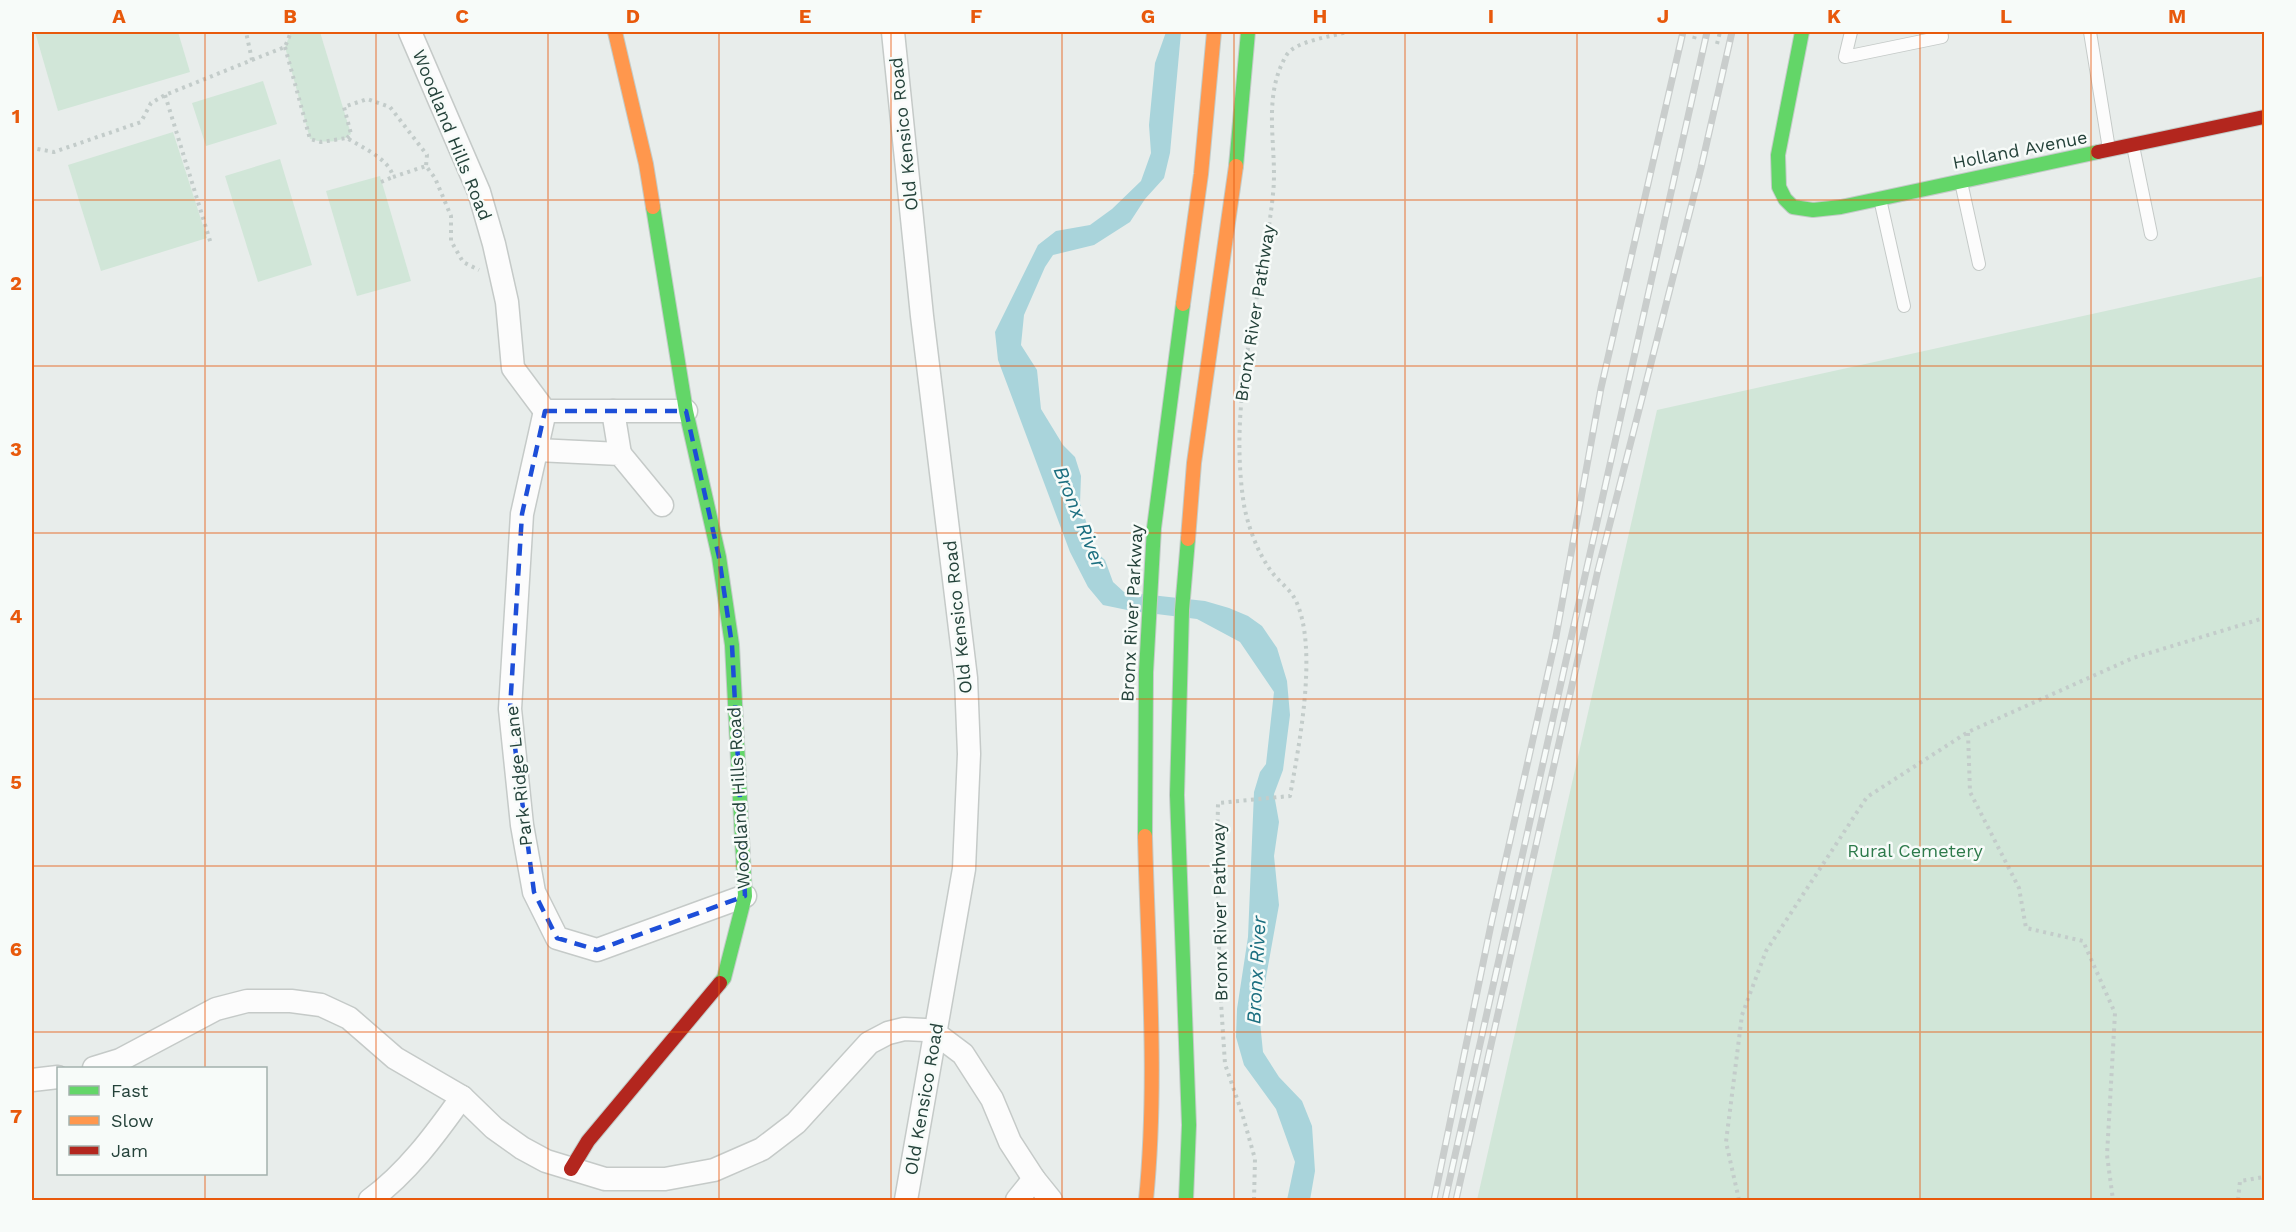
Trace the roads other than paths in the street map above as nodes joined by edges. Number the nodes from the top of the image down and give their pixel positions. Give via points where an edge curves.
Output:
1 (410, 32) edge
2 (615, 32) edge
3 (893, 32) edge
4 (1214, 32) edge
5 (1248, 32) edge
6 (1802, 32) edge
7 (1851, 32) edge
8 (1941, 32) edge
9 (2090, 32) edge
10 (2265, 117) edge
11 (2133, 145) junction
12 (2109, 150) junction
13 (1960, 181) junction
14 (1880, 198) junction
15 (2151, 234) dead end
16 (1979, 264) dead end
17 (1904, 306) dead end
18 (545, 411) junction
19 (613, 411) junction
20 (686, 411) junction
21 (537, 450) junction
22 (620, 454) junction
23 (662, 505) dead end
24 (746, 896) junction
25 (934, 1033) junction
26 (97, 1067) edge
27 (57, 1077) edge
28 (32, 1080) edge
29 (462, 1097) junction
30 (570, 1169) junction
31 (1034, 1179) junction
32 (370, 1200) edge
33 (906, 1200) edge
34 (1017, 1200) edge
35 (1051, 1200) edge
36 (1146, 1200) edge
37 (1186, 1200) edge

1 - 18 street, Woodland Hills Road via 479,192 507,302 513,368
2 - 20 main road, Woodland Hills Road via 646,164
3 - 25 street, Old Kensico Road via 922,316 966,678 969,754 963,869
4 - 36 main road, Bronx River Parkway via 1207,132 1165,424 1147,631 1144,806 1153,1088
5 - 37 main road via 1240,135 1198,428 1180,635 1177,795 1189,1125
6 - 14 main road, Holland Avenue via 1778,155 1779,187 1793,207 1813,210
7 - 8 lane via 1845,57 1942,37
9 - 12 lane
10 - 11 main road, Holland Avenue
11 - 12 main road, Holland Avenue
11 - 15 lane
12 - 13 main road, Holland Avenue
13 - 14 main road, Holland Avenue
13 - 16 lane
14 - 17 lane
18 - 19 street
18 - 21 street, Park Ridge Lane
19 - 20 street
19 - 22 street
20 - 24 main road, Woodland Hills Road via 719,557 732,645
21 - 22 street
21 - 24 street, Park Ridge Lane via 522,514 510,709 522,825 534,892 557,938 597,950
22 - 23 street
24 - 30 main road, Woodland Hills Road via 724,978 588,1141
25 - 30 street via 904,1029 876,1039 863,1048 796,1123 762,1149 731,1164 665,1179 604,1179
25 - 31 street via 963,1054
25 - 33 street, Old Kensico Road
26 - 29 street via 120,1060 216,1009 247,1000 291,1000 321,1005 349,1018 395,1058
27 - 28 street
29 - 30 street via 522,1148
29 - 32 street via 432,1140 388,1187
31 - 34 street
31 - 35 street

